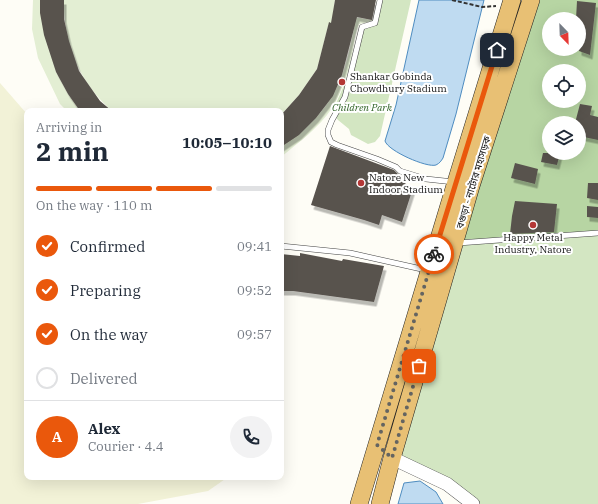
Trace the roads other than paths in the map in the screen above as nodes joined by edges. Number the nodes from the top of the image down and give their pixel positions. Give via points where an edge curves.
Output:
1 (380, 0) edge
2 (512, 0) edge
3 (531, 0) edge
4 (463, 184) junction
5 (598, 233) edge
6 (455, 244) junction
7 (284, 246) edge
8 (429, 271) junction
9 (377, 445) junction
10 (392, 458) junction
11 (359, 504) edge
12 (380, 504) edge
13 (473, 504) edge

1 - 4 lane via 375,23 362,27 345,97 328,130 331,142 377,159 400,171 426,179
2 - 4 highway, বগুড়া - নাটোর মহাসড়ক
3 - 4 highway, বগুড়া - নাটোর মহাসড়ক
4 - 6 highway, বগুড়া - নাটোর মহাসড়ক
4 - 8 highway, বগুড়া - নাটোর মহাসড়ক
5 - 6 lane
6 - 10 highway, বগুড়া - নাটোর মহাসড়ক
7 - 8 lane via 350,253
8 - 9 highway, বগুড়া - নাটোর মহাসড়ক
9 - 10 highway
9 - 11 highway, বগুড়া - নাটোর মহাসড়ক
10 - 12 highway, বগুড়া - নাটোর মহাসড়ক
10 - 13 street via 447,484

